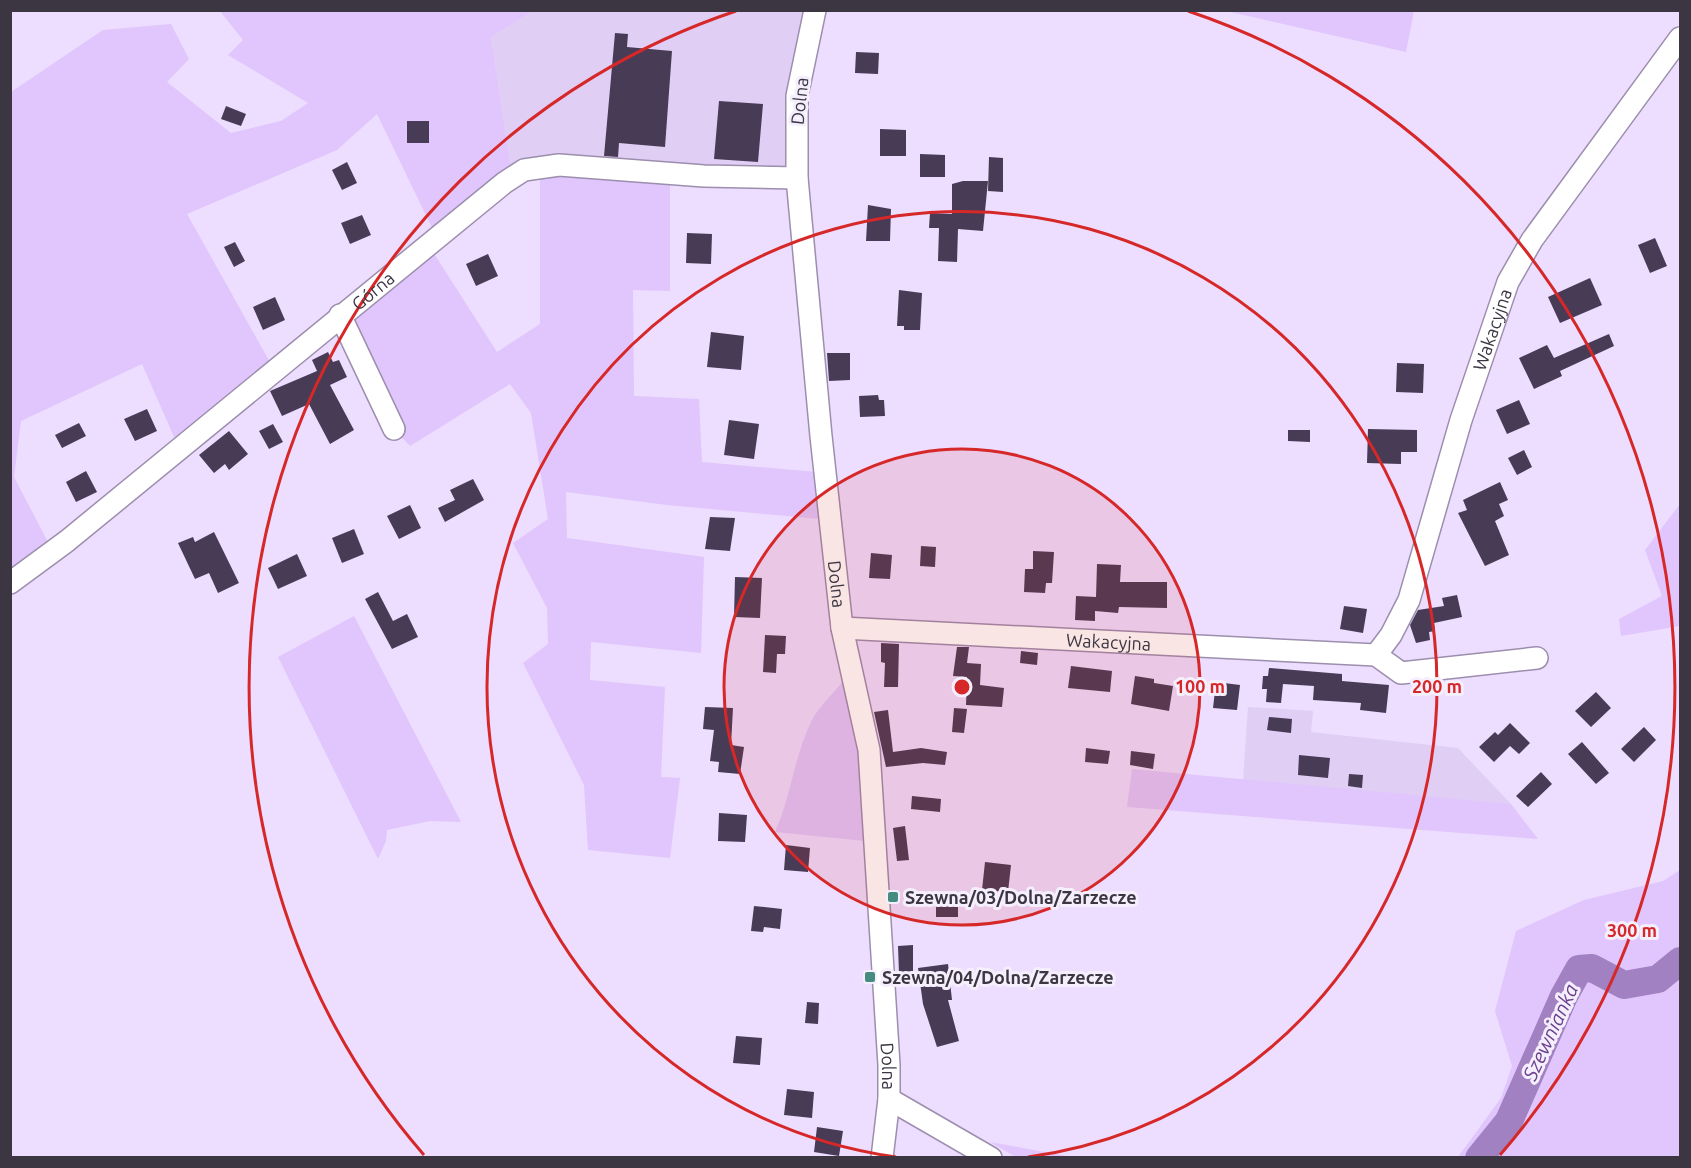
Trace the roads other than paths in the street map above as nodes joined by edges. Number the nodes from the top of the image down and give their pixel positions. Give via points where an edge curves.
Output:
1 (815, 10) edge
2 (1680, 39) edge
3 (797, 178) junction
4 (340, 315) junction
5 (394, 429) dead end
6 (10, 583) edge
7 (842, 628) junction
8 (1376, 655) junction
9 (1537, 658) dead end
10 (890, 1099) junction
11 (882, 1158) edge
12 (990, 1158) edge

1 - 3 street, Dolna via 797,96
2 - 8 street, Wakacyjna via 1532,240 1508,282 1461,420 1409,600
3 - 4 street, Górna via 704,176 559,165 524,170
3 - 7 street, Dolna
4 - 5 street
4 - 6 street, Górna via 67,541
7 - 8 street, Wakacyjna
7 - 10 street, Dolna via 869,750
8 - 9 street via 1401,673
10 - 11 street, Dolna
10 - 12 street

